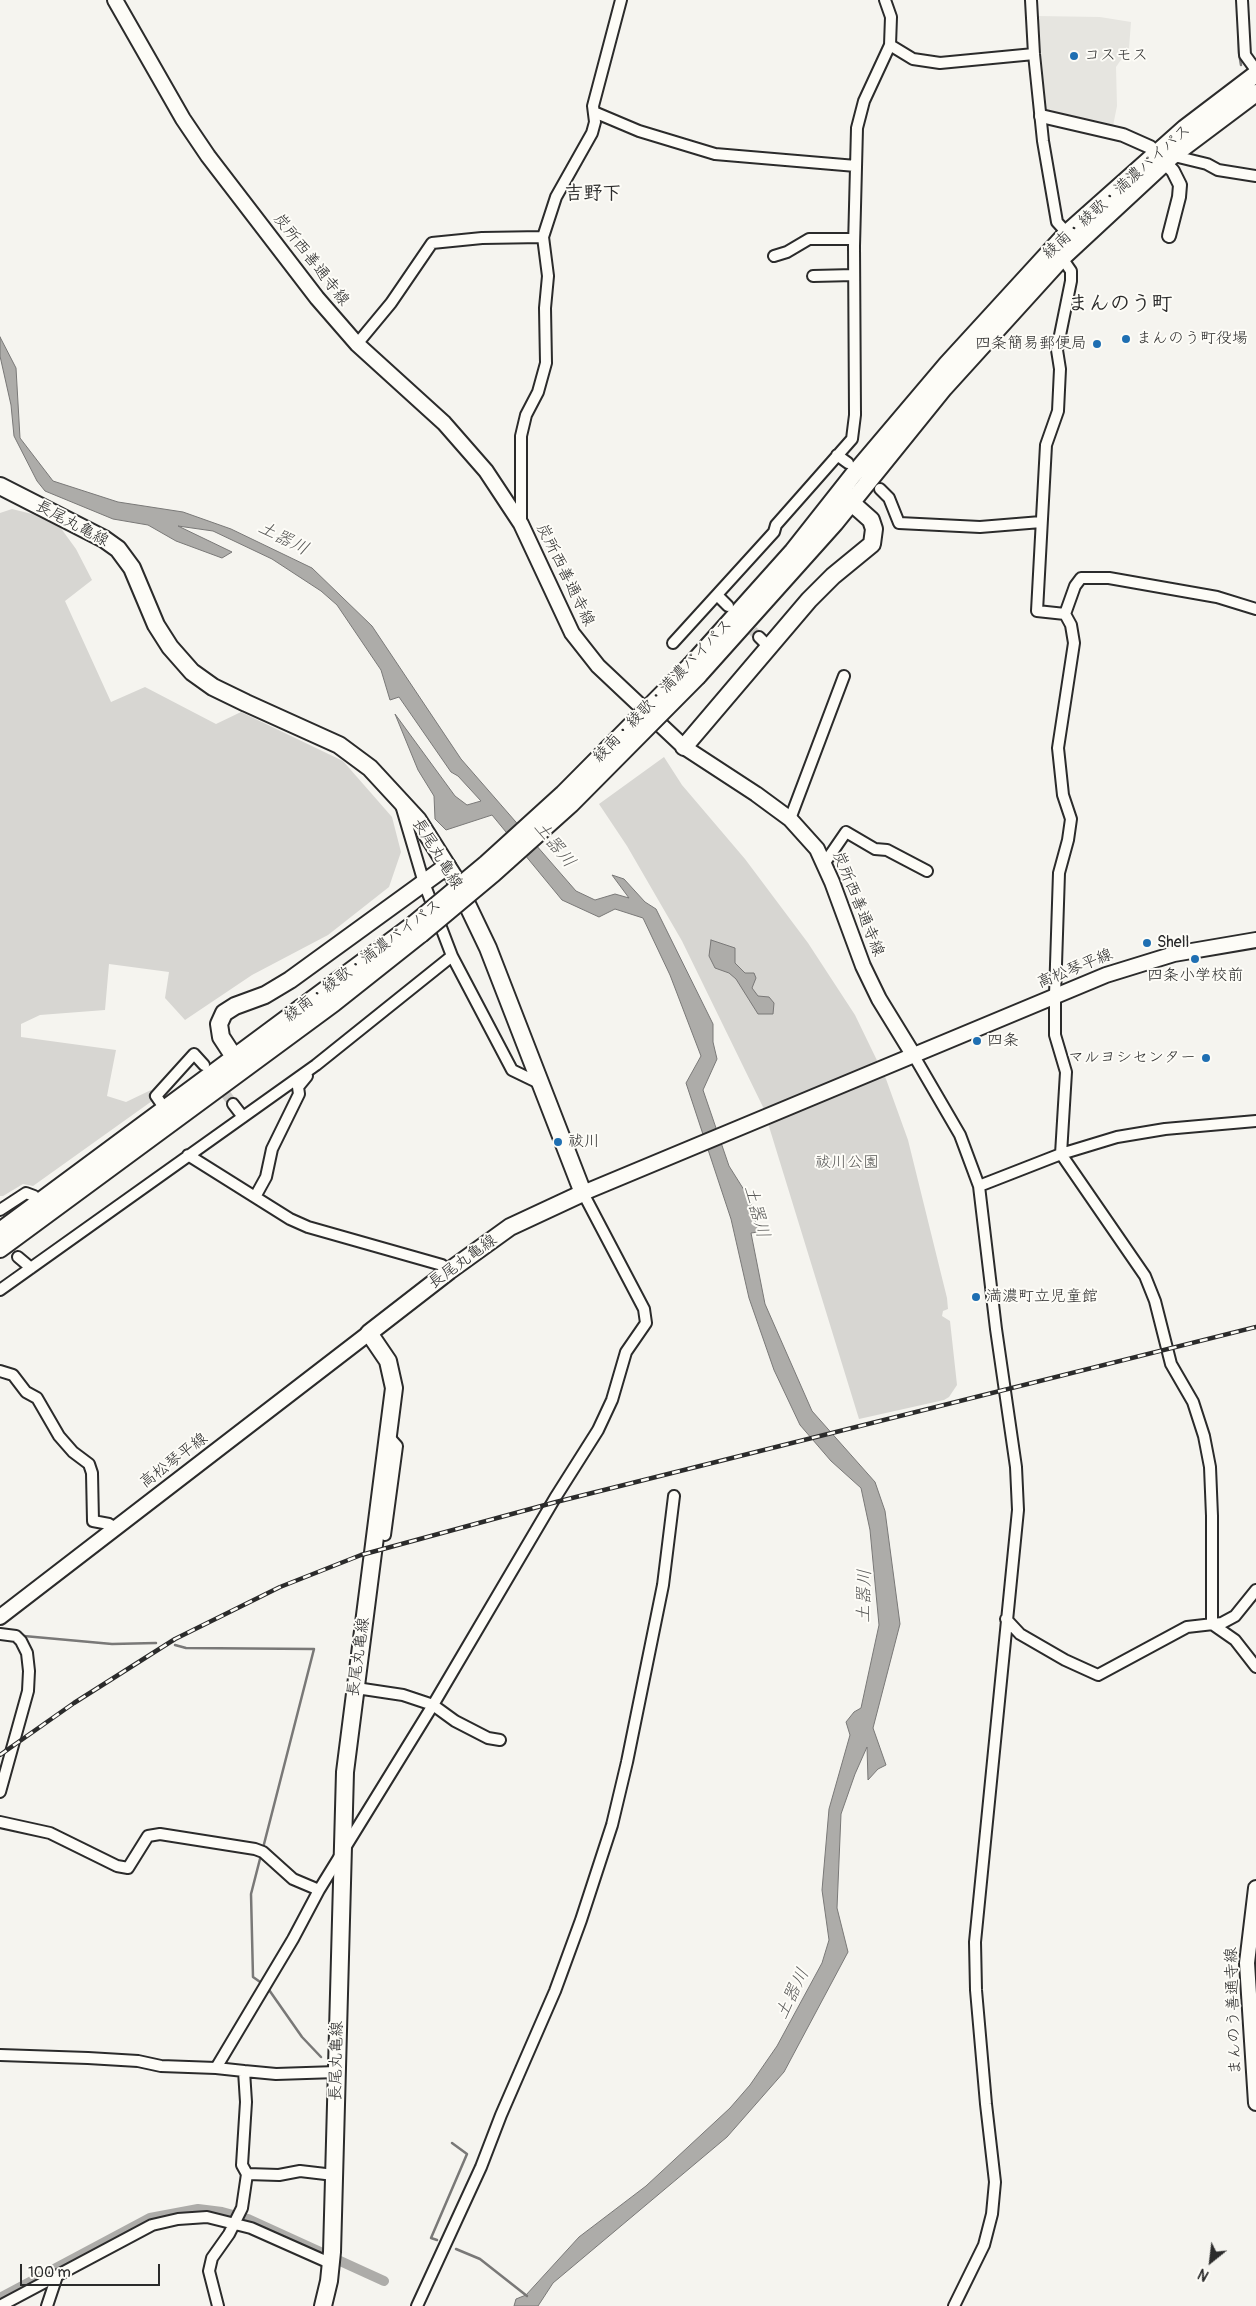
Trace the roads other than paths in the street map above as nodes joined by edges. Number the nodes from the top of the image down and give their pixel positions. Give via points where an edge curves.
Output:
1 (116, 0) edge
2 (621, 0) edge
3 (885, 0) edge
4 (1031, 0) edge
5 (1242, 0) edge
6 (890, 45) junction
7 (1034, 54) junction
8 (1256, 70) edge
9 (1256, 74) edge
10 (1256, 93) edge
11 (594, 112) junction
12 (1041, 116) junction
13 (1164, 157) junction
14 (856, 166) junction
15 (1256, 176) edge
16 (1067, 233) junction
17 (1169, 236) dead end
18 (543, 237) junction
19 (854, 239) junction
20 (774, 256) dead end
21 (1062, 258) junction
22 (854, 275) junction
23 (814, 276) dead end
24 (357, 344) junction
25 (838, 455) junction
26 (848, 463) dead end
27 (0, 486) edge
28 (880, 489) dead end
29 (846, 497) junction
30 (1041, 522) junction
31 (521, 524) junction
32 (717, 595) junction
33 (728, 606) dead end
34 (1256, 609) edge
35 (1065, 614) junction
36 (673, 643) dead end
37 (844, 676) dead end
38 (684, 747) junction
39 (399, 799) junction
40 (790, 819) junction
41 (824, 864) junction
42 (447, 866) junction
43 (927, 871) dead end
44 (424, 883) junction
45 (1256, 940) edge
46 (452, 956) junction
47 (1055, 995) junction
48 (914, 1056) junction
49 (204, 1064) dead end
50 (238, 1064) junction
51 (316, 1065) junction
52 (543, 1085) junction
53 (233, 1104) tunnel mouth
54 (165, 1109) junction
55 (242, 1116) junction
56 (1256, 1121) edge
57 (1061, 1154) junction
58 (188, 1155) junction
59 (978, 1186) junction
60 (590, 1191) junction
61 (255, 1197) junction
62 (42, 1209) junction
63 (0, 1210) edge
64 (0, 1231) edge
65 (0, 1249) edge
66 (18, 1257) dead end
67 (31, 1268) junction
68 (449, 1270) junction
69 (0, 1290) edge
70 (369, 1333) junction
71 (0, 1371) edge
72 (389, 1437) junction
73 (674, 1496) dead end
74 (116, 1528) junction
75 (385, 1535) dead end
76 (1256, 1590) edge
77 (0, 1617) edge
78 (1006, 1619) junction
79 (1212, 1624) junction
80 (0, 1634) edge
81 (1256, 1667) edge
82 (354, 1693) junction
83 (433, 1705) junction
84 (500, 1740) dead end
85 (0, 1792) edge
86 (0, 1822) edge
87 (343, 1855) junction
88 (1256, 1888) edge
89 (319, 1890) junction
90 (1254, 2053) edge
91 (0, 2054) edge
92 (216, 2068) junction
93 (244, 2071) junction
94 (337, 2072) junction
95 (1256, 2104) edge
96 (247, 2174) junction
97 (334, 2175) junction
98 (237, 2219) junction
99 (332, 2259) junction
100 (57, 2276) junction
101 (0, 2306) edge
102 (47, 2306) edge
103 (218, 2306) edge
104 (323, 2306) edge
105 (418, 2306) edge
106 (954, 2306) edge

1 - 24 main road, 炭所西善通寺線 via 183,119 208,156 317,298
2 - 11 street
3 - 6 street via 891,17
4 - 7 street
5 - 8 street via 1245,54
6 - 7 street via 913,59 940,63
6 - 14 street via 859,115
7 - 12 street
9 - 13 main road, 綾南・綾歌・満濃バイパス
10 - 13 main road, 綾南・綾歌・満濃バイパス
11 - 14 street via 639,131 715,154
11 - 18 street via 592,132 556,197
12 - 13 street via 1123,135
12 - 16 street via 1057,222
13 - 15 street
13 - 16 main road, 綾南・綾歌・満濃バイパス
13 - 17 street via 1176,176 1180,190
13 - 21 main road, 綾南・綾歌・満濃バイパス
14 - 19 street
16 - 29 main road, 綾南・綾歌・満濃バイパス via 948,364
18 - 24 street via 432,243 391,303
18 - 31 street via 548,276 544,308 546,364 521,436
19 - 20 street via 809,239
19 - 22 street
21 - 29 main road, 綾南・綾歌・満濃バイパス
21 - 30 street via 1071,271 1071,281 1057,350 1060,370 1058,411 1046,445
22 - 23 street
22 - 25 street via 854,431 852,439
24 - 31 main road, 炭所西善通寺線 via 444,423 486,471
25 - 26 street
25 - 32 street
27 - 39 main road, 長尾丸亀線 via 118,549 132,568 156,626 170,648 192,672 213,687 339,745 370,768
28 - 30 street via 889,498 899,523 980,528
29 - 38 main road via 867,514 873,524 872,544 833,576 764,642
29 - 50 main road, 綾南・綾歌・満濃バイパス, bridge via 793,551 695,671 418,929
30 - 35 street via 1037,611
31 - 38 main road, 炭所西善通寺線 via 559,608 583,648
32 - 33 street
32 - 36 street
34 - 35 street via 1217,597 1088,576 1081,578 1075,586
35 - 47 street via 1074,643 1058,748 1062,795 1070,819 1059,873
37 - 40 street
38 - 40 main road, 炭所西善通寺線
39 - 42 main road, 長尾丸亀線 via 418,820
39 - 44 street
40 - 41 main road, 炭所西善通寺線 via 817,849
41 - 43 street via 846,832 857,844 887,850
41 - 48 main road, 炭所西善通寺線 via 863,966
42 - 44 main road
42 - 52 main road, 長尾丸亀線 via 488,948
44 - 46 street
44 - 50 main road via 290,980 224,1013 219,1030
45 - 47 main road, 高松琴平線 via 1152,959
46 - 51 street
46 - 52 street via 512,1070
47 - 48 main road, 高松琴平線
47 - 57 street via 1055,1035 1066,1072
48 - 59 street via 960,1135
48 - 60 main road
49 - 54 street via 194,1054 156,1096
50 - 54 main road, 綾南・綾歌・満濃バイパス
50 - 62 main road, 綾南・綾歌・満濃バイパス
51 - 55 street
51 - 61 street via 298,1087 298,1094 272,1149 266,1177
52 - 60 main road, 長尾丸亀線
53 - 55 street
54 - 62 main road, 綾南・綾歌・満濃バイパス
55 - 58 street
56 - 57 street via 1117,1137
57 - 59 street
57 - 79 street via 1145,1276 1155,1301 1170,1364 1193,1402 1204,1436 1210,1466
58 - 61 street
58 - 67 street
59 - 78 street via 1016,1467 1018,1510
60 - 68 main road, 長尾丸亀線 via 510,1227
60 - 83 street via 644,1309 646,1323 626,1352 612,1400 598,1430
61 - 68 street via 308,1227 442,1265
62 - 63 street via 34,1196 26,1193
62 - 64 main road, 綾南・綾歌・満濃バイパス
62 - 65 main road, 綾南・綾歌・満濃バイパス
66 - 67 street
67 - 69 street
68 - 70 main road, 長尾丸亀線
70 - 72 main road, 長尾丸亀線 via 384,1352 392,1370 394,1388
70 - 74 main road, 高松琴平線
71 - 74 street via 13,1375 26,1392 37,1398 59,1436 89,1464 93,1521
72 - 75 street via 397,1446
72 - 82 main road, 長尾丸亀線
73 - 105 street via 663,1585 627,1762 606,1844 555,1991
74 - 77 main road, 高松琴平線
76 - 79 street via 1235,1616
78 - 79 street via 1020,1634 1098,1675 1187,1627
78 - 106 street via 975,1942 976,1990 996,2182 984,2245
79 - 81 street via 1235,1640
80 - 85 street via 16,1636 21,1641 27,1653 29,1671 28,1691
82 - 83 street via 363,1689 402,1695
82 - 87 main road, 長尾丸亀線 via 345,1772
83 - 84 street via 455,1722 488,1738
83 - 87 street
86 - 89 street via 50,1832 117,1866 128,1868 148,1836 160,1834 255,1849 294,1879
87 - 89 street
87 - 94 main road, 長尾丸亀線
88 - 90 main road, まんのう善通寺線 via 1247,1963
89 - 92 street
90 - 95 main road, まんのう善通寺線
91 - 92 street
92 - 93 street
93 - 94 street via 276,2074
93 - 96 street via 246,2102 242,2165
94 - 97 main road, 長尾丸亀線
96 - 97 street via 279,2175 300,2171
96 - 98 street via 245,2201
97 - 99 main road, 長尾丸亀線
98 - 99 street via 251,2228
98 - 100 street via 178,2219 152,2225
98 - 103 street via 212,2258 209,2271
99 - 104 main road, 長尾丸亀線
100 - 101 street
100 - 102 street

